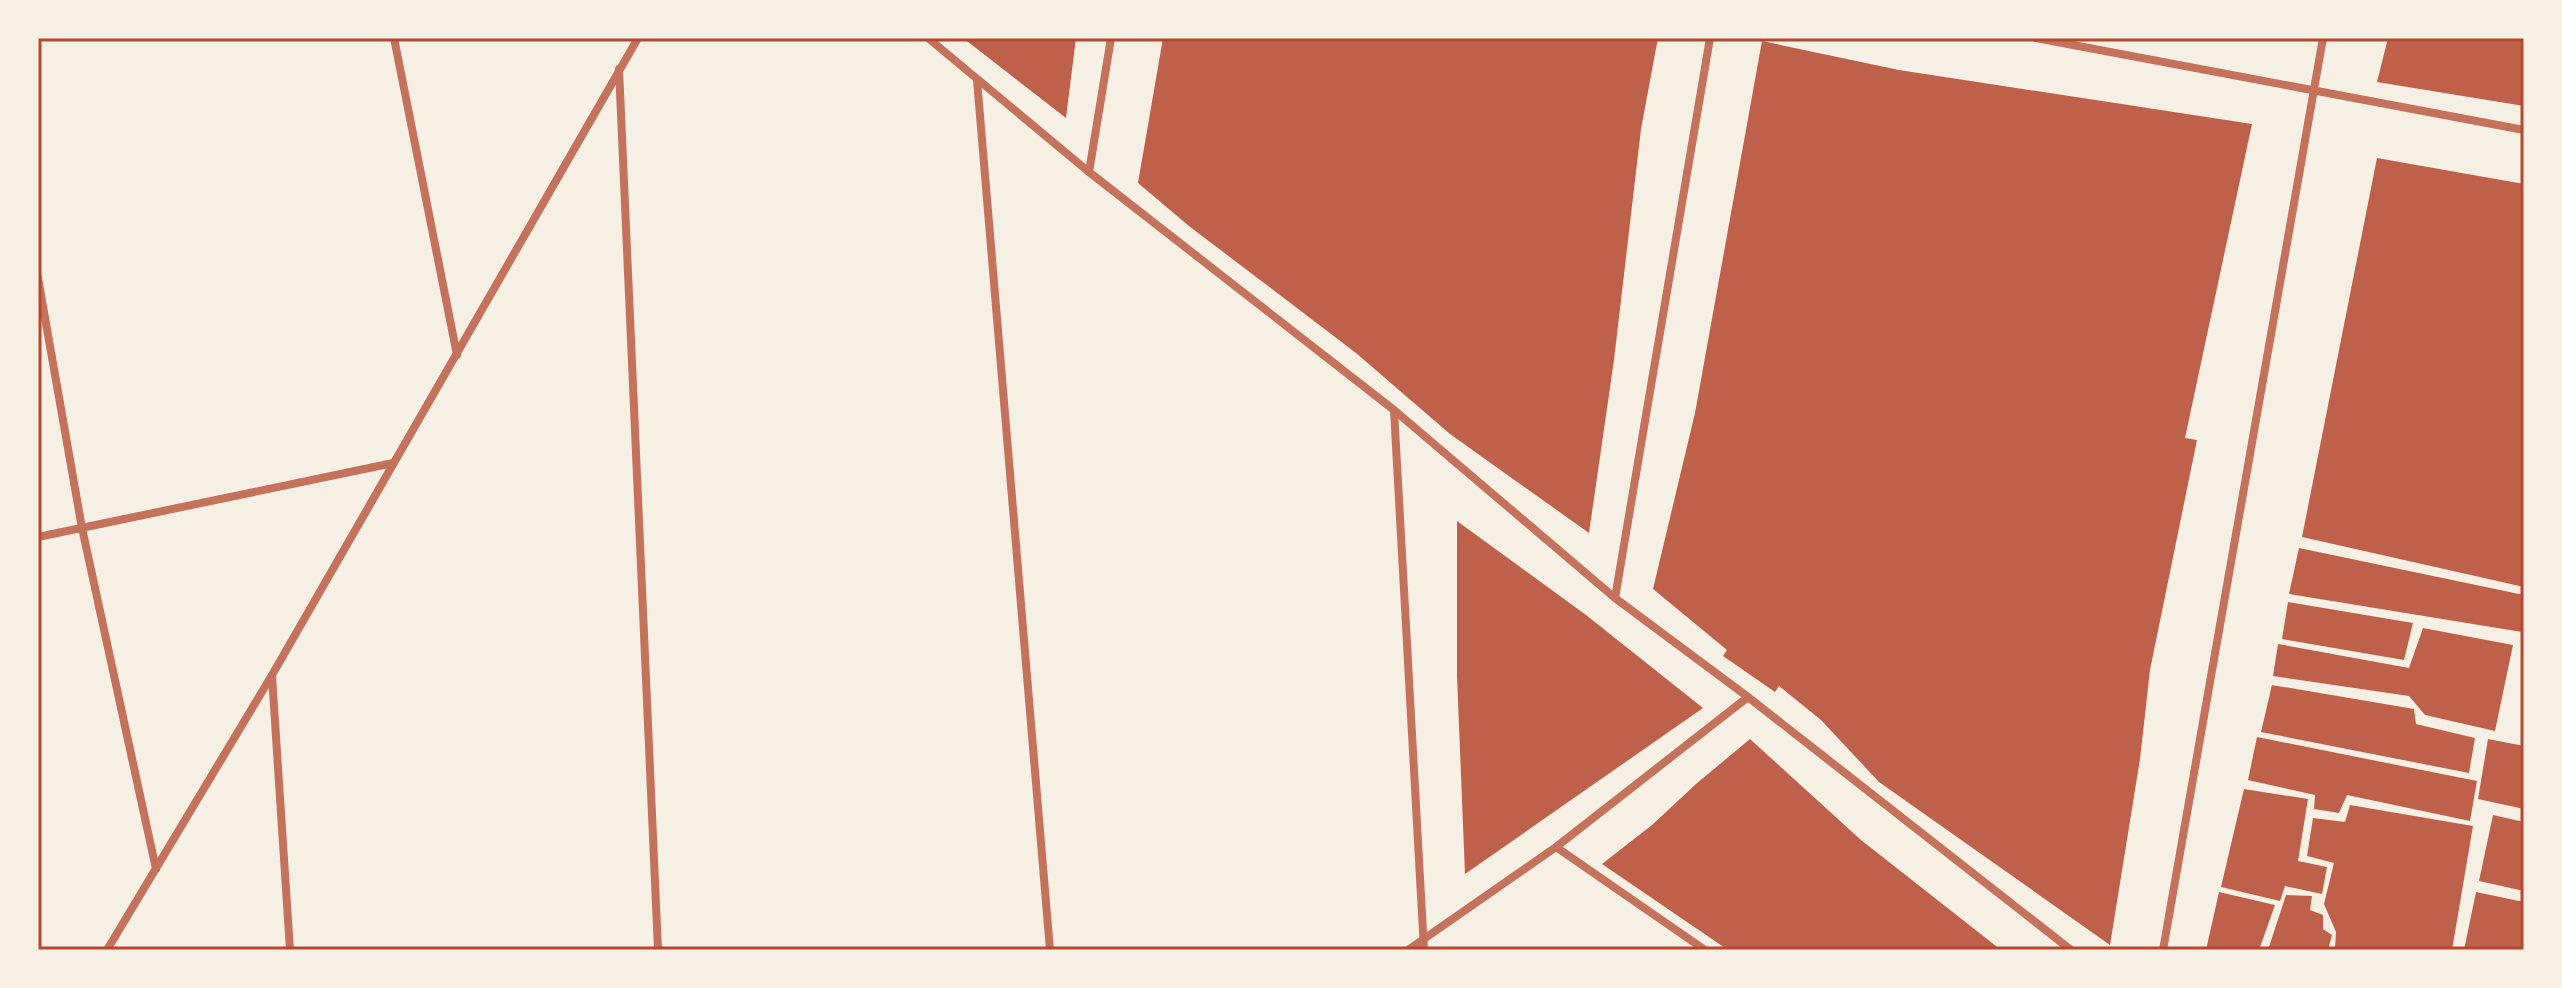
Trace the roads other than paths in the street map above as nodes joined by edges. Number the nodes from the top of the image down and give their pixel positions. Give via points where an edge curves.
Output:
1 (394, 38) edge
2 (638, 38) edge
3 (928, 38) edge
4 (1111, 38) edge
5 (1710, 38) edge
6 (2036, 38) edge
7 (2323, 38) edge
8 (619, 69) junction
9 (977, 80) junction
10 (2313, 90) junction
11 (2524, 130) edge
12 (1089, 172) junction
13 (38, 278) edge
14 (457, 355) junction
15 (1394, 410) junction
16 (393, 463) junction
17 (82, 528) junction
18 (38, 537) edge
19 (1615, 598) junction
20 (272, 675) junction
21 (1748, 697) junction
22 (1556, 847) junction
23 (156, 869) junction
24 (1423, 940) junction
25 (107, 950) edge
26 (290, 950) edge
27 (658, 950) edge
28 (1050, 950) edge
29 (1408, 950) edge
30 (1424, 950) edge
31 (1705, 950) edge
32 (2071, 950) edge
33 (2163, 950) edge

1 - 14 street
2 - 8 street
3 - 9 street
4 - 12 street
5 - 19 street
6 - 10 street
7 - 10 street
8 - 14 street
8 - 27 street
9 - 12 street
9 - 28 street
10 - 11 street
10 - 33 street
12 - 15 street
13 - 17 street
14 - 16 street
15 - 19 street
15 - 24 street
16 - 17 street
16 - 20 street
17 - 18 street
17 - 23 street
19 - 21 street
20 - 23 street
20 - 26 street
21 - 22 street
21 - 32 street
22 - 24 street
22 - 31 street
23 - 25 street
24 - 29 street
24 - 30 street

